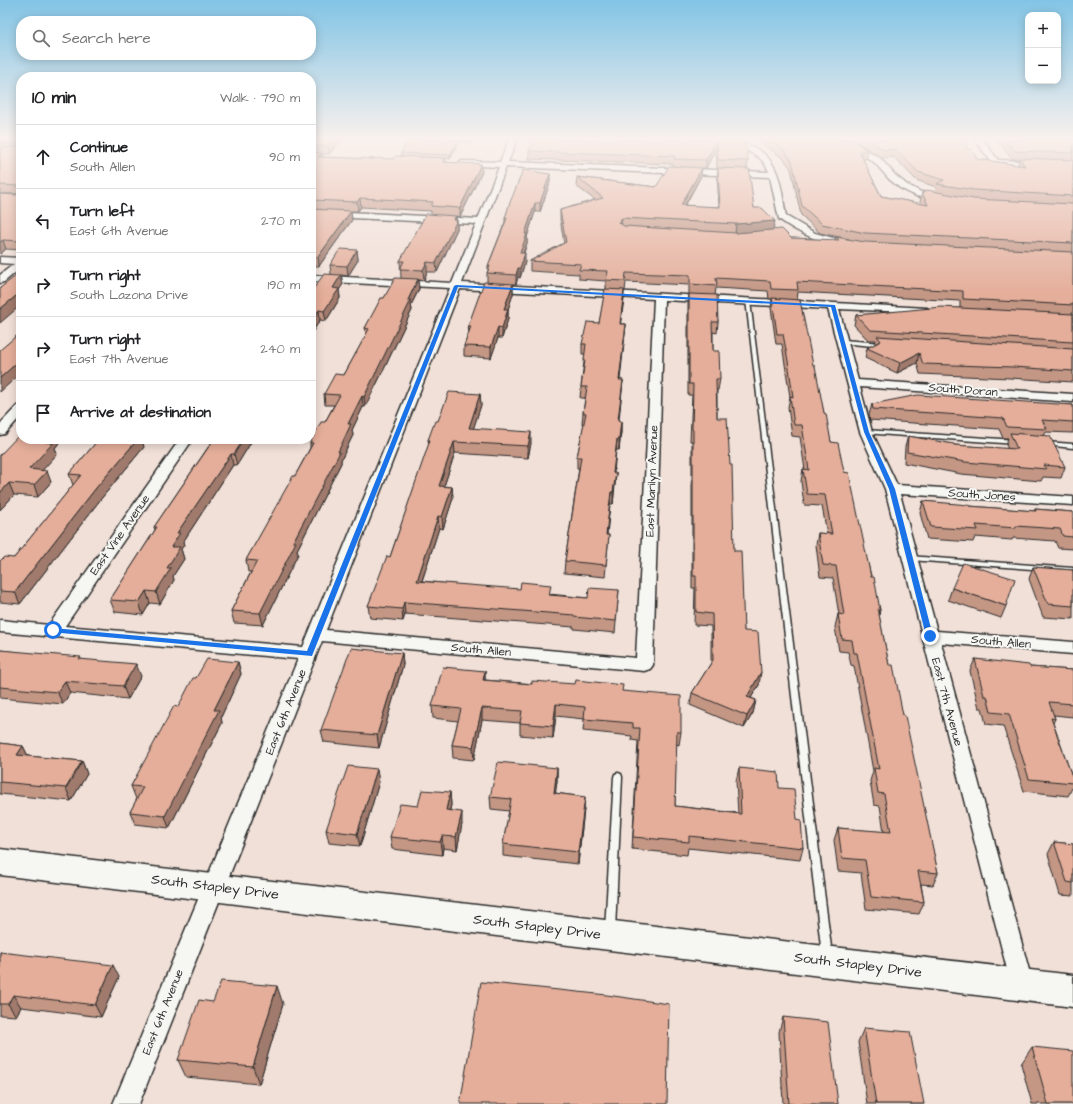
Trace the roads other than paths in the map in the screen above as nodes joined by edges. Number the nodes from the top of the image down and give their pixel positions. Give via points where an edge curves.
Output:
1 (493, 192) edge
2 (777, 192) edge
3 (915, 192) edge
4 (919, 194) junction
5 (905, 199) edge
6 (952, 200) edge
7 (316, 213) edge
8 (481, 222) junction
9 (799, 230) junction
10 (786, 232) edge
11 (856, 246) edge
12 (0, 260) edge
13 (16, 262) edge
14 (16, 266) edge
15 (316, 278) edge
16 (0, 280) edge
17 (456, 286) junction
18 (659, 296) junction
19 (748, 301) junction
20 (833, 306) junction
21 (934, 312) edge
22 (843, 342) junction
23 (890, 345) edge
24 (853, 383) junction
25 (1073, 398) edge
26 (16, 414) edge
27 (0, 431) edge
28 (866, 432) junction
29 (1025, 443) edge
30 (183, 444) edge
31 (1041, 444) edge
32 (1073, 446) edge
33 (892, 489) junction
34 (1073, 501) edge
35 (910, 558) junction
36 (1073, 570) edge
37 (0, 626) edge
38 (53, 630) junction
39 (317, 635) junction
40 (930, 636) junction
41 (1073, 648) edge
42 (309, 654) junction
43 (644, 665) joint
44 (618, 777) dead end
45 (0, 862) edge
46 (214, 887) junction
47 (610, 935) junction
48 (828, 962) junction
49 (1022, 985) junction
50 (1073, 991) edge
51 (126, 1104) edge

1 - 8 street, East 6th Avenue
2 - 9 street via 782,217
3 - 4 street
4 - 5 street
4 - 6 street
7 - 8 street
8 - 17 street, East 6th Avenue
9 - 10 street
9 - 11 street via 828,241
12 - 13 street
14 - 16 street
15 - 17 street
17 - 18 street
17 - 39 street, East 6th Avenue
18 - 19 street
18 - 43 street, East Marilyn Avenue
19 - 20 street
19 - 48 lane
20 - 21 street
20 - 22 street, East 7th Avenue
22 - 23 lane
22 - 24 street, East 7th Avenue
24 - 25 street, South Doran
24 - 28 street, East 7th Avenue
26 - 27 street
28 - 29 lane
28 - 33 street, East 7th Avenue
30 - 38 street, East Vine Avenue
31 - 32 lane
33 - 34 street, South Jones
33 - 35 street, East 7th Avenue
35 - 36 lane
35 - 40 street, East 7th Avenue
37 - 38 street
38 - 42 street
39 - 42 street, East 6th Avenue
39 - 43 street, South Allen
40 - 41 street, South Allen
40 - 49 street, East 7th Avenue
42 - 46 street, East 6th Avenue
44 - 47 lane
45 - 46 main road, South Stapley Drive
46 - 47 main road, South Stapley Drive
46 - 51 street, East 6th Avenue
47 - 48 main road, South Stapley Drive
48 - 49 main road, South Stapley Drive
49 - 50 main road, South Stapley Drive

